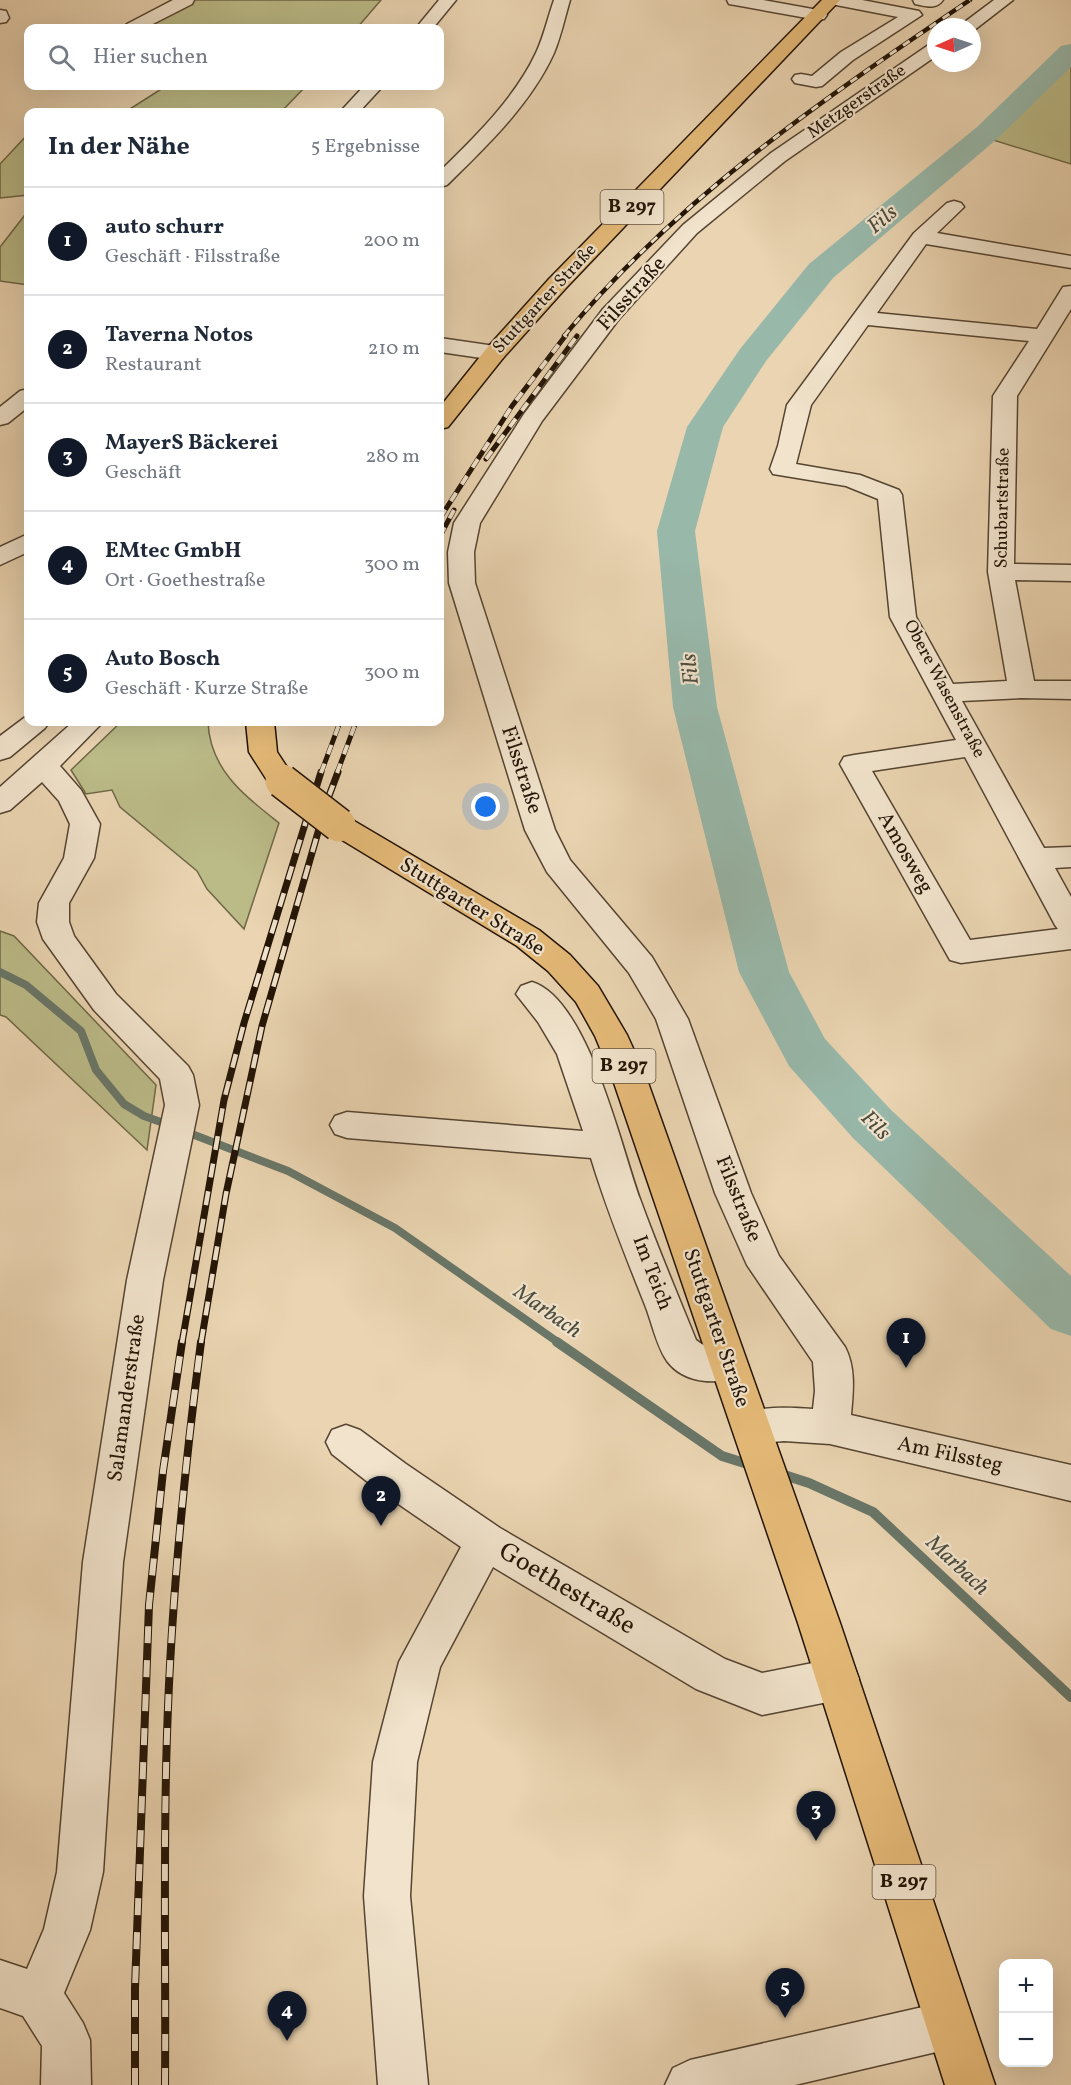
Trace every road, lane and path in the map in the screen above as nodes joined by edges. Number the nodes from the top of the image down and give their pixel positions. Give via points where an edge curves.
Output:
1 (186, 0) edge
2 (448, 0) edge
3 (562, 0) edge
4 (735, 0) edge
5 (1005, 0) edge
6 (882, 4) edge
7 (925, 4) edge
8 (828, 5) edge
9 (980, 18) edge
10 (141, 24) edge
11 (427, 24) edge
12 (927, 54) edge
13 (801, 79) dead end
14 (370, 90) edge
15 (353, 108) edge
16 (778, 157) joint
17 (444, 177) edge
18 (954, 207) dead end
19 (921, 237) junction
20 (1071, 262) edge
21 (1071, 292) edge
22 (862, 318) junction
23 (1043, 336) junction
24 (444, 346) edge
25 (495, 353) junction
26 (24, 399) edge
27 (444, 417) edge
28 (0, 418) edge
29 (24, 544) edge
30 (0, 557) edge
31 (1001, 572) junction
32 (1071, 573) edge
33 (1022, 689) junction
34 (1071, 690) edge
35 (944, 693) junction
36 (29, 726) edge
37 (85, 726) edge
38 (260, 726) edge
39 (975, 747) junction
40 (0, 752) edge
41 (44, 765) junction
42 (0, 802) edge
43 (1071, 856) edge
44 (1035, 858) junction
45 (1071, 925) edge
46 (1071, 938) edge
47 (532, 994) dead end
48 (347, 1125) dead end
49 (605, 1146) junction
50 (729, 1365) junction
51 (830, 1427) junction
52 (755, 1441) junction
53 (346, 1442) dead end
54 (1071, 1483) edge
55 (486, 1541) junction
56 (838, 1679) junction
57 (20, 1991) edge
58 (949, 2025) junction
59 (66, 2085) edge
60 (403, 2085) edge
61 (690, 2085) edge
62 (970, 2085) edge

1 - 10 street
2 - 11 street
3 - 17 street via 545,53 532,76
4 - 8 street
5 - 9 street
6 - 7 street
6 - 8 street
7 - 13 street via 847,56 816,82
8 - 25 main road, Stuttgarter Straße / B 297
12 - 16 street, Metzgerstraße
14 - 15 street
16 - 51 street, Filsstraße via 690,230 611,314 532,418 467,523 461,552 462,583 540,830 558,865 641,965 672,1019 733,1193 765,1265 832,1358
18 - 19 street, Obere Wasenstraße
19 - 20 street
19 - 22 street, Obere Wasenstraße
21 - 23 street, Schubartstraße
22 - 23 street
22 - 35 street, Obere Wasenstraße via 799,405 782,469 854,481 890,495 903,617
23 - 31 street, Schubartstraße via 1005,396
24 - 25 street
25 - 27 main road, Stuttgarter Straße / B 297
26 - 28 street
29 - 30 street
31 - 32 street
31 - 33 street, Schubartstraße
33 - 34 street
33 - 35 street
35 - 39 street, Obere Wasenstraße
36 - 40 street
37 - 41 street
38 - 50 main road, Stuttgarter Straße / B 297, bridge via 263,752 282,782 339,825 528,938 560,963 587,994 629,1077
39 - 44 street, Obere Wasenstraße
39 - 46 street, Amosweg via 854,764 961,952
41 - 42 street
41 - 57 street, Salamanderstraße via 71,797 85,824 79,858 54,903 53,922 59,939 105,1002 176,1075 182,1105 138,1319 104,1562 80,1872 68,1930
43 - 44 street
44 - 45 street, Obere Wasenstraße
47 - 49 street, Im Teich via 569,1040 590,1091
48 - 49 street
49 - 50 street, Im Teich via 681,1350 699,1365
50 - 52 main road, Stuttgarter Straße / B 297
51 - 52 street, Am Filssteg via 784,1424
51 - 54 street, Am Filssteg
52 - 56 main road, Stuttgarter Straße / B 297
53 - 55 street
55 - 56 street, Goethestraße via 711,1674 762,1694
55 - 60 street, Goethestraße via 420,1662 395,1762 387,1896
56 - 58 main road, Stuttgarter Straße / B 297
57 - 59 street, Salamanderstraße via 66,2040
58 - 61 street
58 - 62 main road, Stuttgarter Straße / B 297

